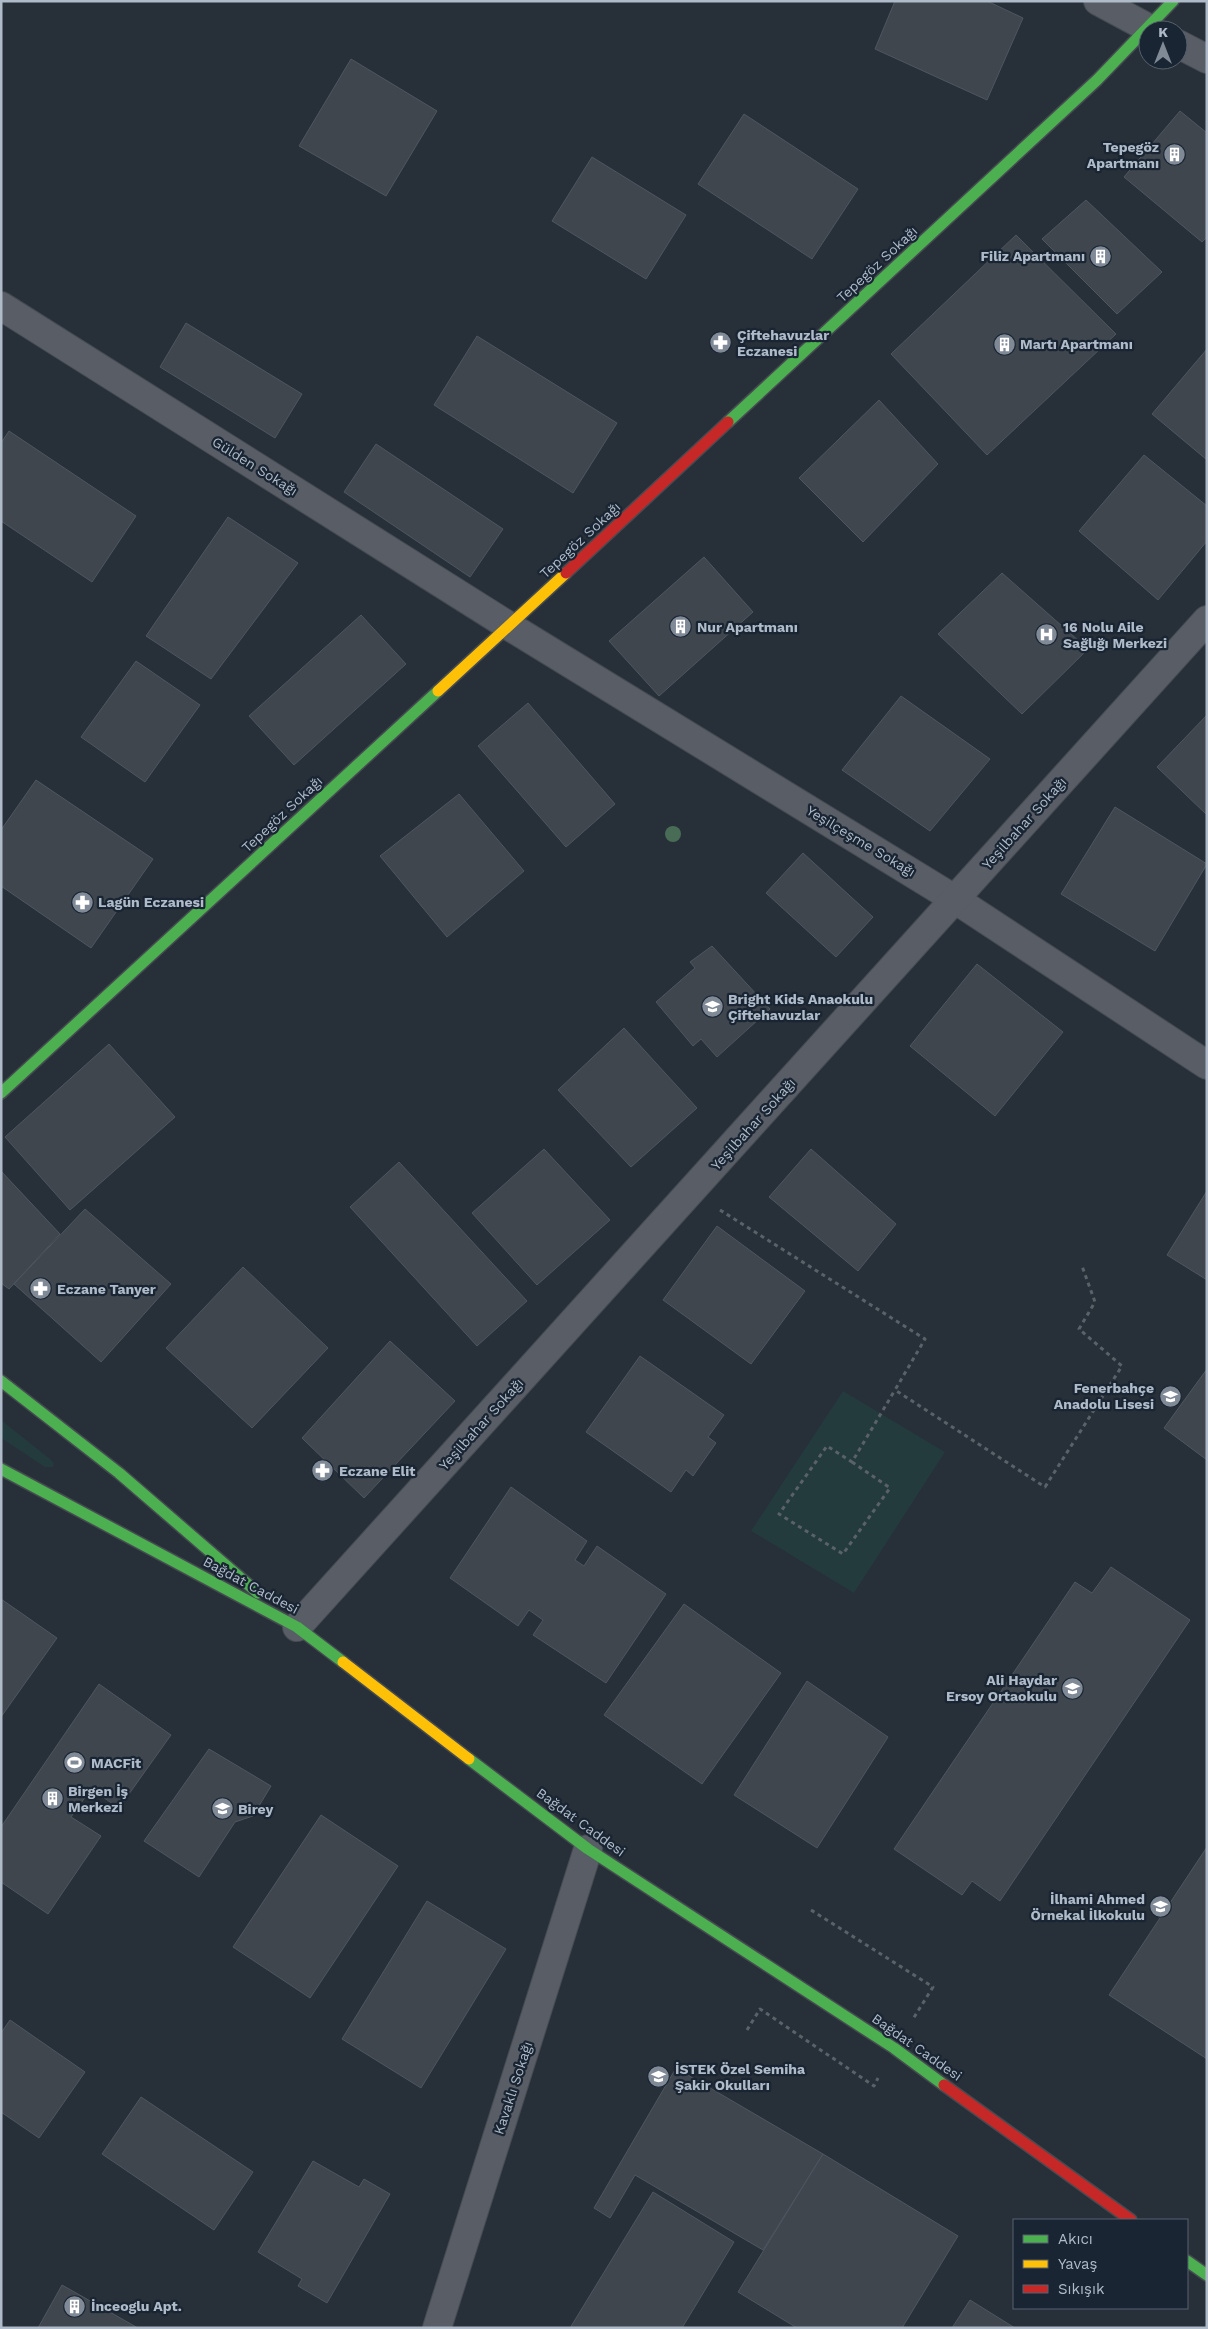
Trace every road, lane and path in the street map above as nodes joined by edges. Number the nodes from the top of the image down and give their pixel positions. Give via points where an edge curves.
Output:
1 (1098, 1) edge
2 (1173, 1) edge
3 (1157, 20) edge
4 (1138, 23) edge
5 (1138, 41) edge
6 (1188, 49) edge
7 (1207, 59) edge
8 (1, 306) edge
9 (1207, 620) edge
10 (509, 626) junction
11 (956, 900) junction
12 (1207, 1065) edge
13 (1, 1093) edge
14 (691, 1192) junction
15 (1082, 1266) dead end
16 (1, 1381) edge
17 (895, 1390) junction
18 (852, 1462) junction
19 (1, 1469) edge
20 (297, 1627) junction
21 (588, 1849) junction
22 (811, 1910) dead end
23 (933, 1987) dead end
24 (747, 2030) dead end
25 (874, 2086) dead end
26 (1130, 2219) edge
27 (1188, 2262) edge
28 (1207, 2275) edge
29 (437, 2328) edge

1 - 4 street
2 - 3 main road, Tepegöz Sokağı
5 - 10 main road, Tepegöz Sokağı
6 - 7 street
8 - 10 street, Gülden Sokağı
9 - 11 street, Yeşilbahar Sokağı
10 - 11 street, Yeşilçeşme Sokağı
10 - 13 main road, Tepegöz Sokağı
11 - 12 street, Yeşilçeşme Sokağı
11 - 14 street, Yeşilbahar Sokağı
14 - 17 path via 925,1339
14 - 20 street, Yeşilbahar Sokağı
15 - 17 path via 1096,1302 1079,1330 1122,1366 1045,1487
16 - 20 main road via 119,1473
17 - 18 path
18 - 18 path via 826,1446 779,1514 843,1554 890,1488
19 - 20 main road, Bağdat Caddesi
20 - 21 main road, Bağdat Caddesi
21 - 26 main road, Bağdat Caddesi via 894,2048
21 - 29 street, Kavaklı Sokağı
22 - 23 path
24 - 25 path via 760,2009
27 - 28 main road

